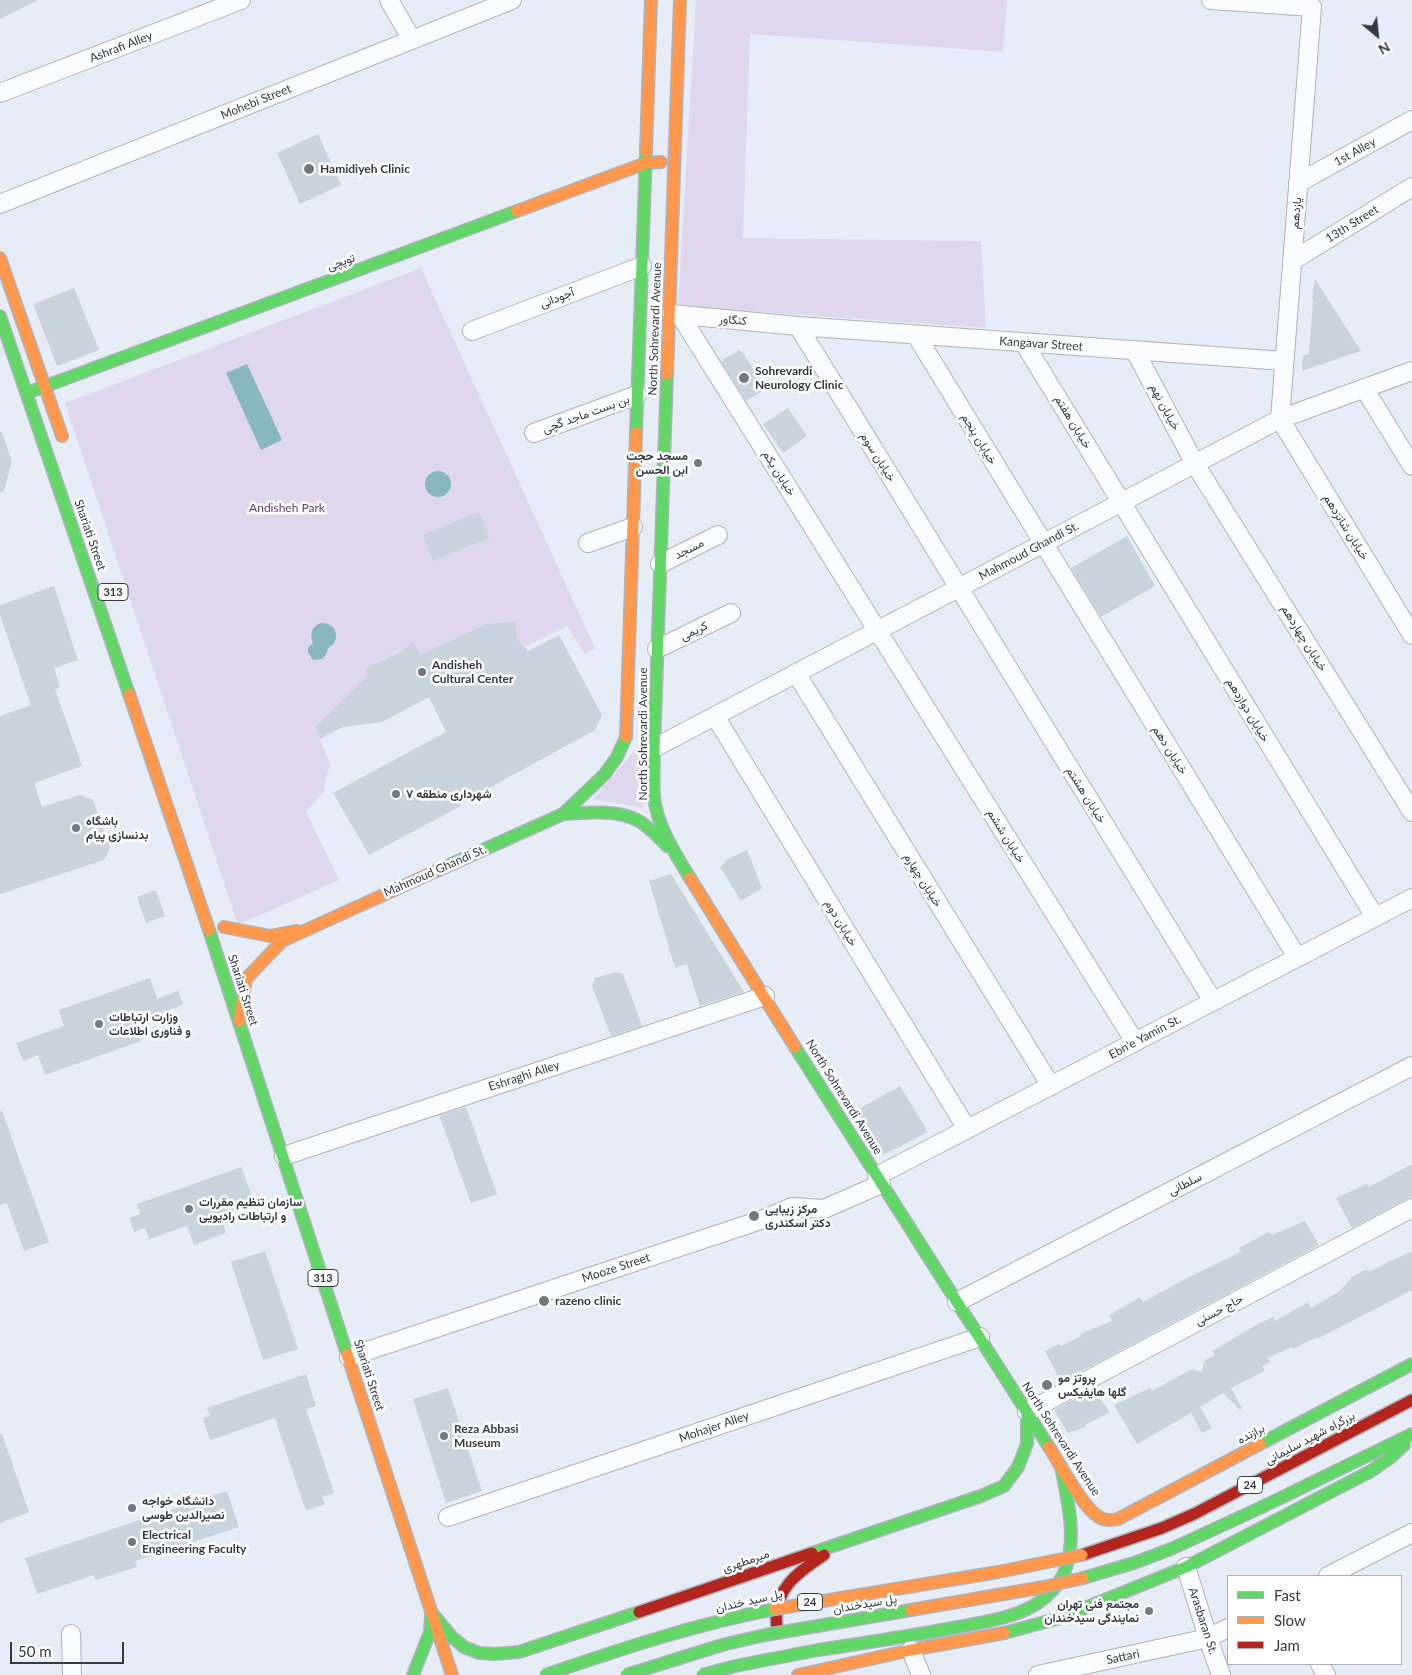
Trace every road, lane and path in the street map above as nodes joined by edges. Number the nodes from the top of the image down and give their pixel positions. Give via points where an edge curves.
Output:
1 (241, 0) edge
2 (389, 0) edge
3 (512, 0) edge
4 (651, 0) edge
5 (680, 0) edge
6 (1211, 0) edge
7 (1315, 2) edge
8 (412, 40) junction
9 (0, 93) edge
10 (1412, 120) edge
11 (674, 162) junction
12 (646, 163) junction
13 (1298, 183) junction
14 (1412, 187) edge
15 (0, 204) edge
16 (0, 258) edge
17 (1292, 261) junction
18 (642, 266) junction
19 (675, 315) junction
20 (0, 316) edge
21 (798, 326) junction
22 (472, 330) dead end
23 (916, 335) junction
24 (1024, 343) junction
25 (1135, 351) junction
26 (1284, 362) junction
27 (1412, 371) edge
28 (45, 387) junction
29 (1364, 388) junction
30 (27, 394) junction
31 (637, 395) junction
32 (1280, 420) junction
33 (534, 433) dead end
34 (64, 443) dead end
35 (1195, 464) junction
36 (1412, 466) edge
37 (1122, 502) junction
38 (633, 527) junction
39 (718, 535) dead end
40 (588, 543) dead end
41 (1043, 544) junction
42 (660, 564) junction
43 (958, 588) junction
44 (731, 613) dead end
45 (878, 630) junction
46 (1412, 635) edge
47 (657, 649) junction
48 (796, 673) junction
49 (715, 716) junction
50 (626, 739) joint
51 (654, 748) junction
52 (1412, 812) edge
53 (563, 814) junction
54 (674, 852) junction
55 (1412, 898) edge
56 (1375, 917) junction
57 (223, 922) dead end
58 (308, 928) junction
59 (1297, 958) junction
60 (764, 996) junction
61 (1213, 1002) junction
62 (239, 1022) junction
63 (1135, 1042) junction
64 (1412, 1066) edge
65 (1051, 1086) junction
66 (967, 1129) junction
67 (284, 1156) junction
68 (879, 1180) junction
69 (1412, 1208) edge
70 (957, 1302) junction
71 (980, 1337) junction
72 (349, 1357) junction
73 (1412, 1364) edge
74 (1412, 1400) edge
75 (1027, 1412) junction
76 (1412, 1436) edge
77 (1061, 1466) junction
78 (448, 1517) dead end
79 (1100, 1519) joint
80 (1412, 1533) edge
81 (840, 1543) junction
82 (1082, 1555) joint
83 (1186, 1568) junction
84 (1330, 1575) edge
85 (431, 1612) junction
86 (1227, 1628) edge
87 (71, 1634) dead end
88 (1208, 1638) junction
89 (911, 1650) junction
90 (825, 1669) junction
91 (1082, 1670) edge
92 (72, 1675) edge
93 (413, 1675) edge
94 (452, 1675) edge
95 (545, 1675) edge
96 (626, 1675) edge
97 (702, 1675) edge
98 (798, 1675) edge
99 (921, 1675) edge
100 (1038, 1675) edge
101 (1221, 1675) edge

1 - 9 street, Ashrafi Alley
2 - 8 street
3 - 8 street, Mohebi Street
4 - 12 main road, North Sohrevardi Avenue
5 - 11 main road, North Sohrevardi Avenue
6 - 7 street
7 - 13 street, یازدهم
8 - 15 street, Mohebi Street
10 - 13 street, 1st Alley
11 - 12 main road, توپچی
11 - 19 main road, North Sohrevardi Avenue
12 - 18 main road, North Sohrevardi Avenue
12 - 28 main road, توپچی
13 - 17 street, یازدهم
14 - 17 street, 13th Street
16 - 28 main road
17 - 26 street, یازدهم
18 - 22 street, آجودانی
18 - 31 main road, North Sohrevardi Avenue
19 - 21 street, کنگاور
19 - 42 main road, North Sohrevardi Avenue
19 - 45 street, خیابان یکم
20 - 30 main road, Shariati Street / 313
21 - 23 street, Kangavar Street
21 - 43 street, خیابان سوم
23 - 24 street, Kangavar Street
23 - 41 street, خیابان پنجم
24 - 25 street, Kangavar Street
24 - 37 street, خیابان هفتم
25 - 26 street, Kangavar Street
25 - 35 street, خیابان نهم
26 - 32 street, یازدهم
27 - 29 street, Mahmoud Ghandi St.
28 - 30 main road, توپچی
28 - 34 main road
29 - 32 street, Mahmoud Ghandi St.
29 - 36 street
30 - 62 main road, Shariati Street / 313
31 - 33 street, بن بست ماجد گچی
31 - 38 main road, North Sohrevardi Avenue
32 - 35 street, Mahmoud Ghandi St.
32 - 46 street, خیابان شانزدهم
35 - 37 street, Mahmoud Ghandi St.
35 - 52 street, خیابان چهاردهم
37 - 41 street, Mahmoud Ghandi St.
37 - 56 street, خیابان دوازدهم
38 - 40 street
38 - 50 main road, North Sohrevardi Avenue
39 - 42 street, مسجد
41 - 43 street, Mahmoud Ghandi St.
41 - 59 street, خیابان دهم
42 - 47 main road, North Sohrevardi Avenue
43 - 45 street, Mahmoud Ghandi St.
43 - 61 street, خیابان هشتم
44 - 47 street, کریمی
45 - 48 street, Mahmoud Ghandi St.
45 - 63 street, خیابان ششم
47 - 51 main road, North Sohrevardi Avenue
48 - 49 street, Mahmoud Ghandi St.
48 - 65 street, خیابان چهارم
49 - 51 street, Mahmoud Ghandi St.
49 - 66 street, خیابان دوم
50 - 53 main road, Mahmoud Ghandi St. via 604,775
51 - 54 main road, North Sohrevardi Avenue via 657,812
53 - 54 main road, Mahmoud Ghandi St. via 627,816 639,821
53 - 58 main road, Mahmoud Ghandi St.
54 - 60 main road, North Sohrevardi Avenue
55 - 56 street, Ebn'e Yamin St.
56 - 59 street, Ebn'e Yamin St.
57 - 58 main road, Mahmoud Ghandi St. via 270,936
58 - 62 main road, Mahmoud Ghandi St. via 282,941 246,979
59 - 61 street, Ebn'e Yamin St.
60 - 67 street, Eshraghi Alley
60 - 68 main road, North Sohrevardi Avenue
61 - 63 street, Ebn'e Yamin St.
62 - 67 main road, Shariati Street / 313
63 - 65 street, Ebn'e Yamin St.
64 - 70 street, سلطانی
65 - 66 street, Ebn'e Yamin St.
66 - 68 street, Ebn'e Yamin St.
67 - 72 main road, Shariati Street / 313
68 - 70 main road, North Sohrevardi Avenue
68 - 72 street, Mooze Street via 824,1209 792,1207
69 - 75 street, حاج حسنی
70 - 71 main road, North Sohrevardi Avenue
71 - 75 main road, North Sohrevardi Avenue
71 - 78 street, Mohajer Alley
72 - 85 main road, Shariati Street / 313
73 - 79 main road, برازنده via 1118,1519 1110,1522
74 - 82 main road, بزرگراه شهید سلیمانی / 24 via 1194,1514
75 - 77 main road, North Sohrevardi Avenue
75 - 81 main road, میرمطهری via 1027,1444 1018,1467 1004,1486
76 - 83 main road via 1371,1471
76 - 96 main road, پل سیدخندان / 24, bridge via 1171,1549 1134,1563 1044,1587 765,1635
77 - 79 main road, North Sohrevardi Avenue via 1087,1507
77 - 97 main road, bridge via 1070,1512 1071,1539 1066,1567 1055,1589 1033,1606 1000,1619 906,1638 818,1650
80 - 84 street
81 - 85 main road, میرمطهری via 519,1652 477,1653 448,1633
81 - 90 main road via 803,1570 782,1592 775,1614 777,1633 787,1650 804,1665
82 - 95 main road, پل سید خندان / 24, bridge via 980,1576 745,1614 636,1644
83 - 88 street, Arasbaran St.
83 - 89 main road via 1030,1627
85 - 93 main road via 430,1632
85 - 94 main road, Shariati Street / 313
86 - 88 street, Sattari
87 - 92 street
88 - 91 street, Sattari
88 - 101 street, Arasbaran St.
89 - 90 main road
89 - 99 street
90 - 98 main road
91 - 100 street, Sattari

